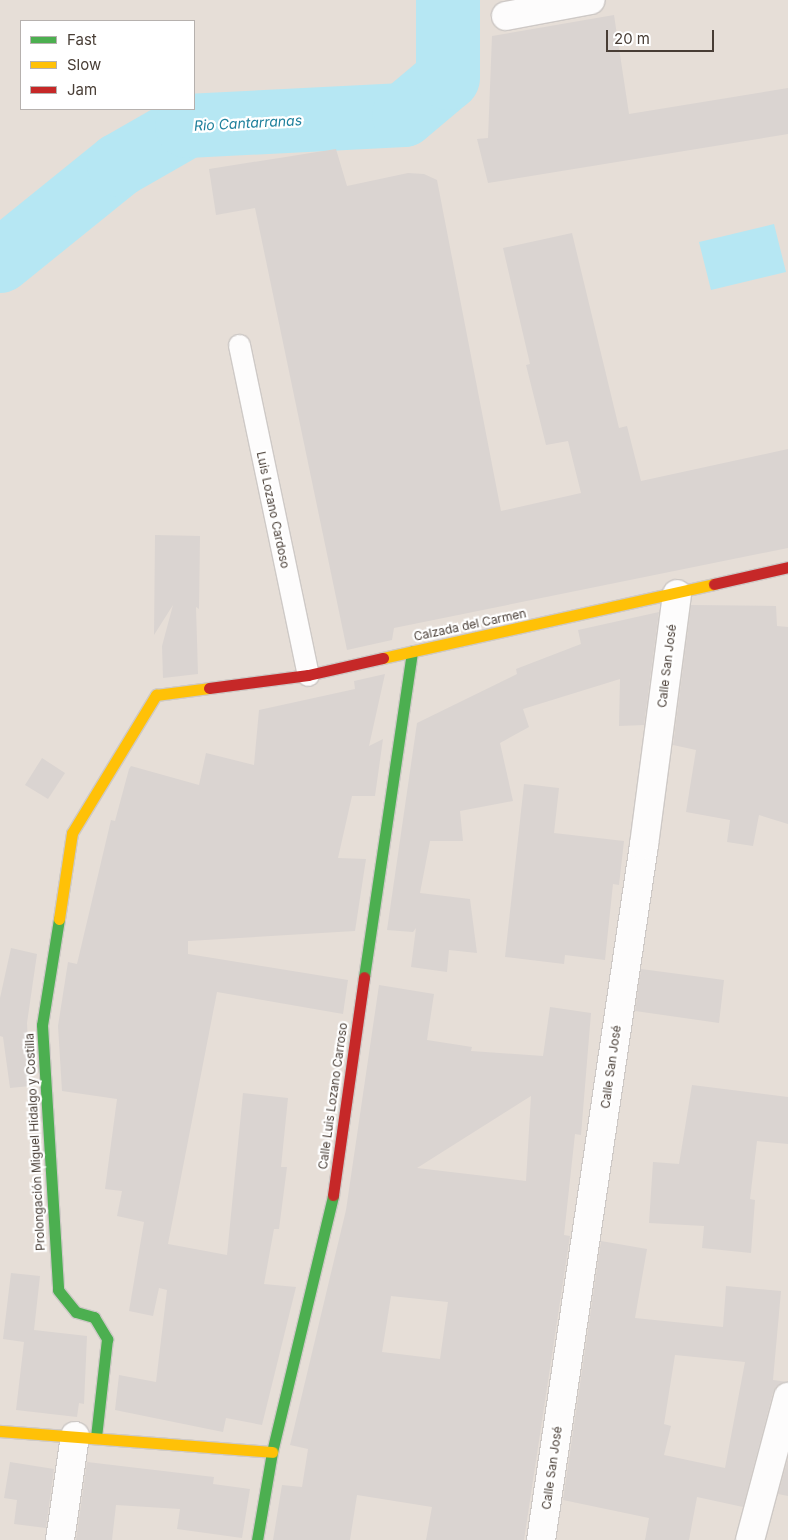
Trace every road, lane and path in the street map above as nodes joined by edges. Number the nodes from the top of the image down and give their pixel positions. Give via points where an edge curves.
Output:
1 (591, 0) edge
2 (506, 16) dead end
3 (239, 346) dead end
4 (788, 567) edge
5 (677, 594) junction
6 (412, 652) junction
7 (308, 675) junction
8 (156, 695) joint
9 (788, 1397) edge
10 (0, 1431) edge
11 (86, 1437) junction
12 (272, 1452) junction
13 (60, 1540) edge
14 (257, 1540) edge
15 (541, 1540) edge
16 (750, 1540) edge

1 - 2 street
3 - 7 lane, Luis Lozano Cardoso
4 - 5 street, Calzada del Carmen
5 - 6 street, Calzada del Carmen
5 - 15 street, Calle San José via 644,845
6 - 7 street, Calzada del Carmen
6 - 12 street, Calle Luis Lozano Carroso via 331,1206
7 - 8 street, Calzada del Carmen
8 - 11 street, Prolongación Miguel Hidalgo y Costilla via 72,833 42,1025 58,1290 76,1312 94,1317 107,1338
9 - 16 street
10 - 11 street
11 - 12 street
11 - 13 street
12 - 14 street, Calle Luis Lozano Carroso

